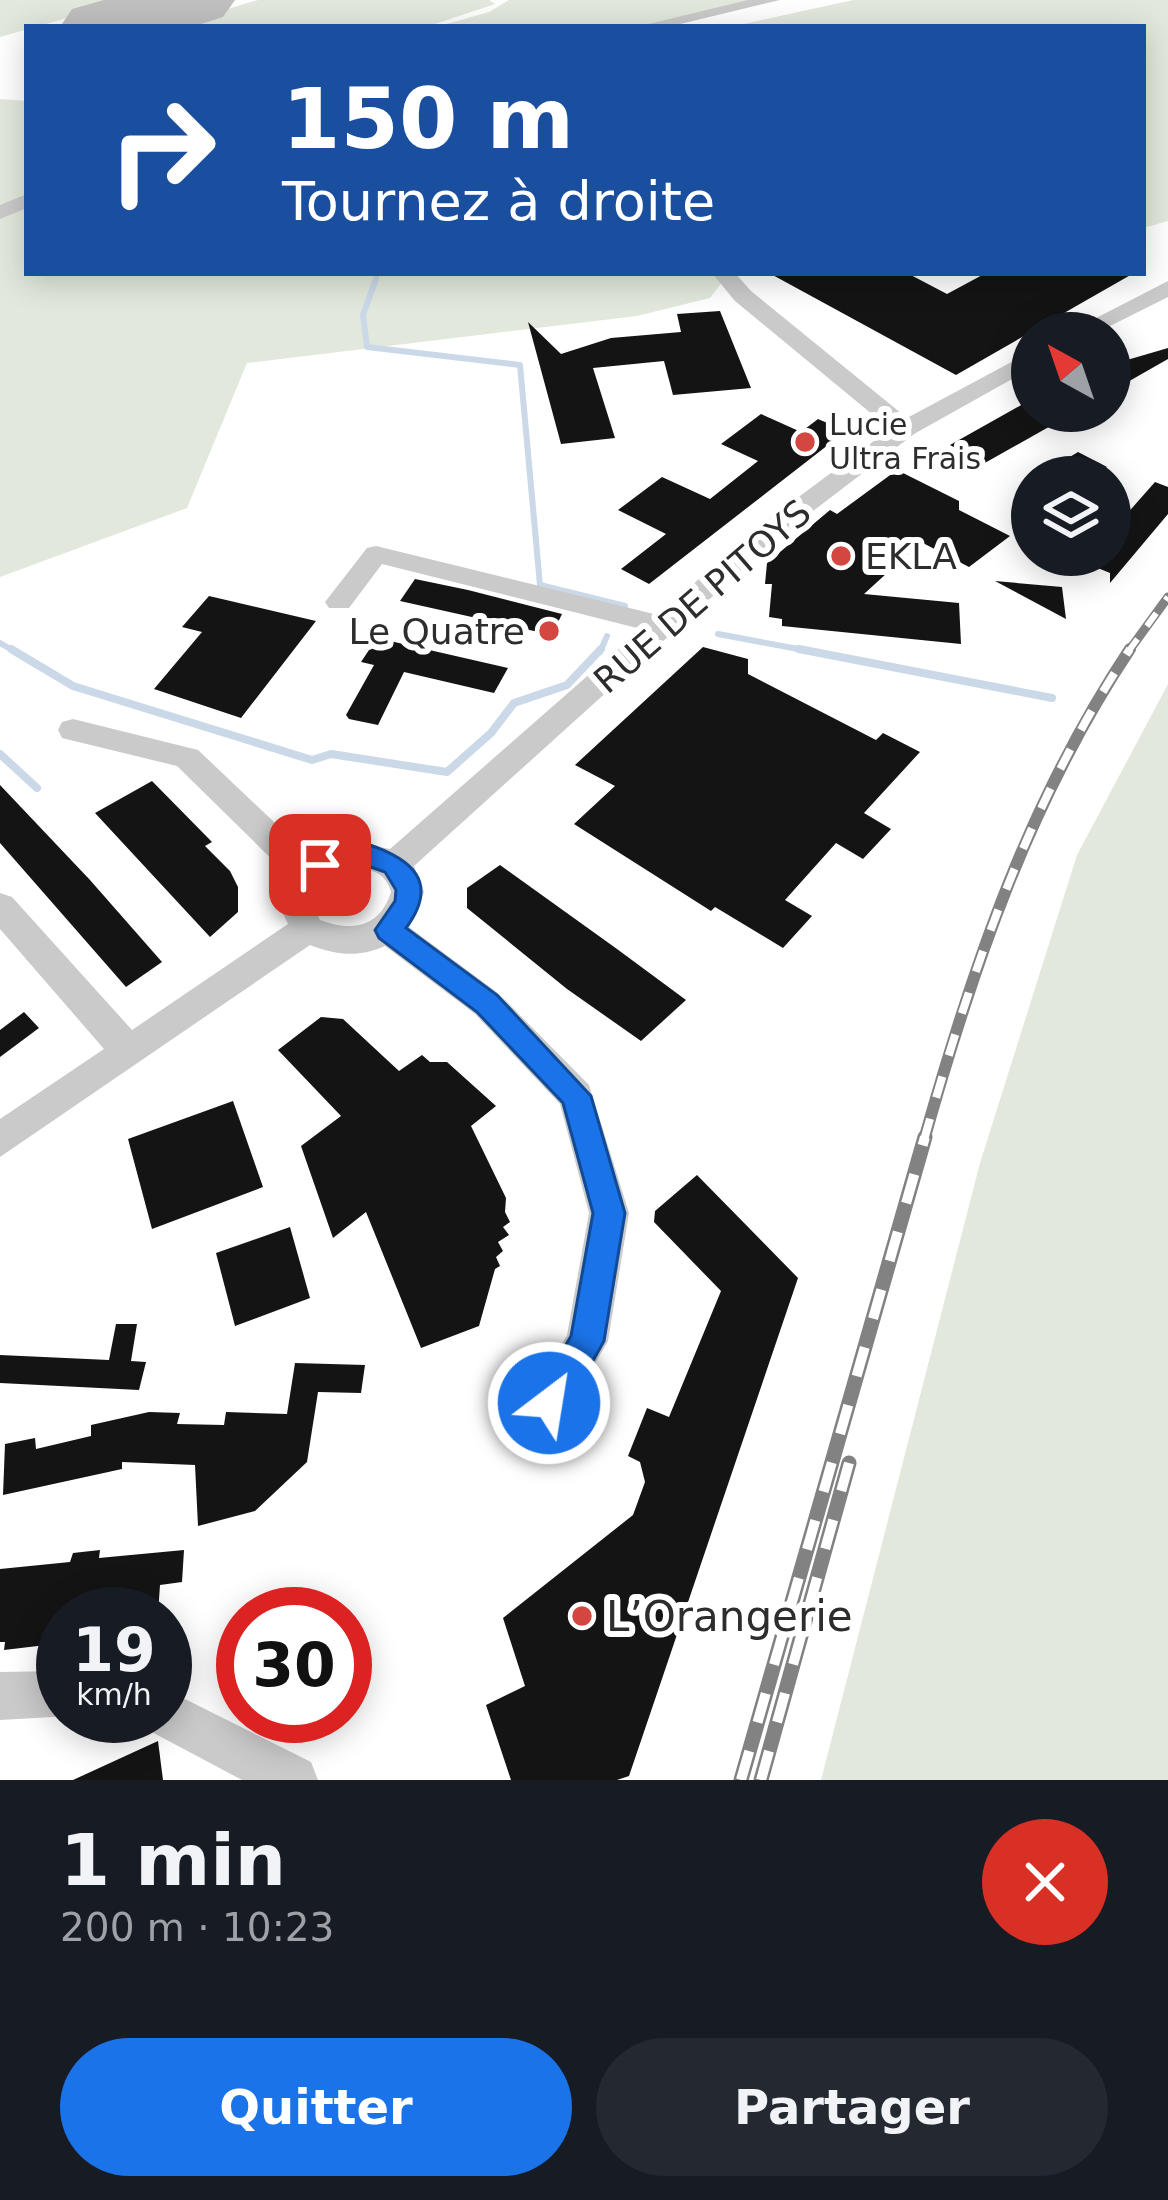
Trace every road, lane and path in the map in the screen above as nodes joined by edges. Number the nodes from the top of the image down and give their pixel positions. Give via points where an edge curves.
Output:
1 (772, 0) edge
2 (658, 24) edge
3 (726, 276) edge
4 (1168, 289) edge
5 (1121, 312) edge
6 (1011, 370) edge
7 (905, 429) junction
8 (339, 602) dead end
9 (664, 626) junction
10 (73, 730) dead end
11 (394, 865) junction
12 (308, 874) junction
13 (0, 906) edge
14 (307, 929) junction
15 (388, 930) junction
16 (129, 1052) junction
17 (0, 1140) edge
18 (549, 1403) dead end
19 (36, 1695) edge
20 (0, 1696) edge
21 (192, 1727) edge
22 (293, 1780) edge

1 - 2 street
3 - 7 street
4 - 5 street
6 - 7 street, RUE DE PITOYS
7 - 9 street, RUE DE PITOYS via 766,534
8 - 9 street via 376,554
9 - 11 street, RUE DE PITOYS
10 - 12 street via 187,758
11 - 12 street via 351,854
11 - 15 street via 410,890
12 - 14 street via 295,902
13 - 16 street
14 - 15 street via 355,943
14 - 16 street
15 - 18 street via 487,1004 576,1096 609,1213 587,1341
16 - 17 street
19 - 20 street
21 - 22 street

